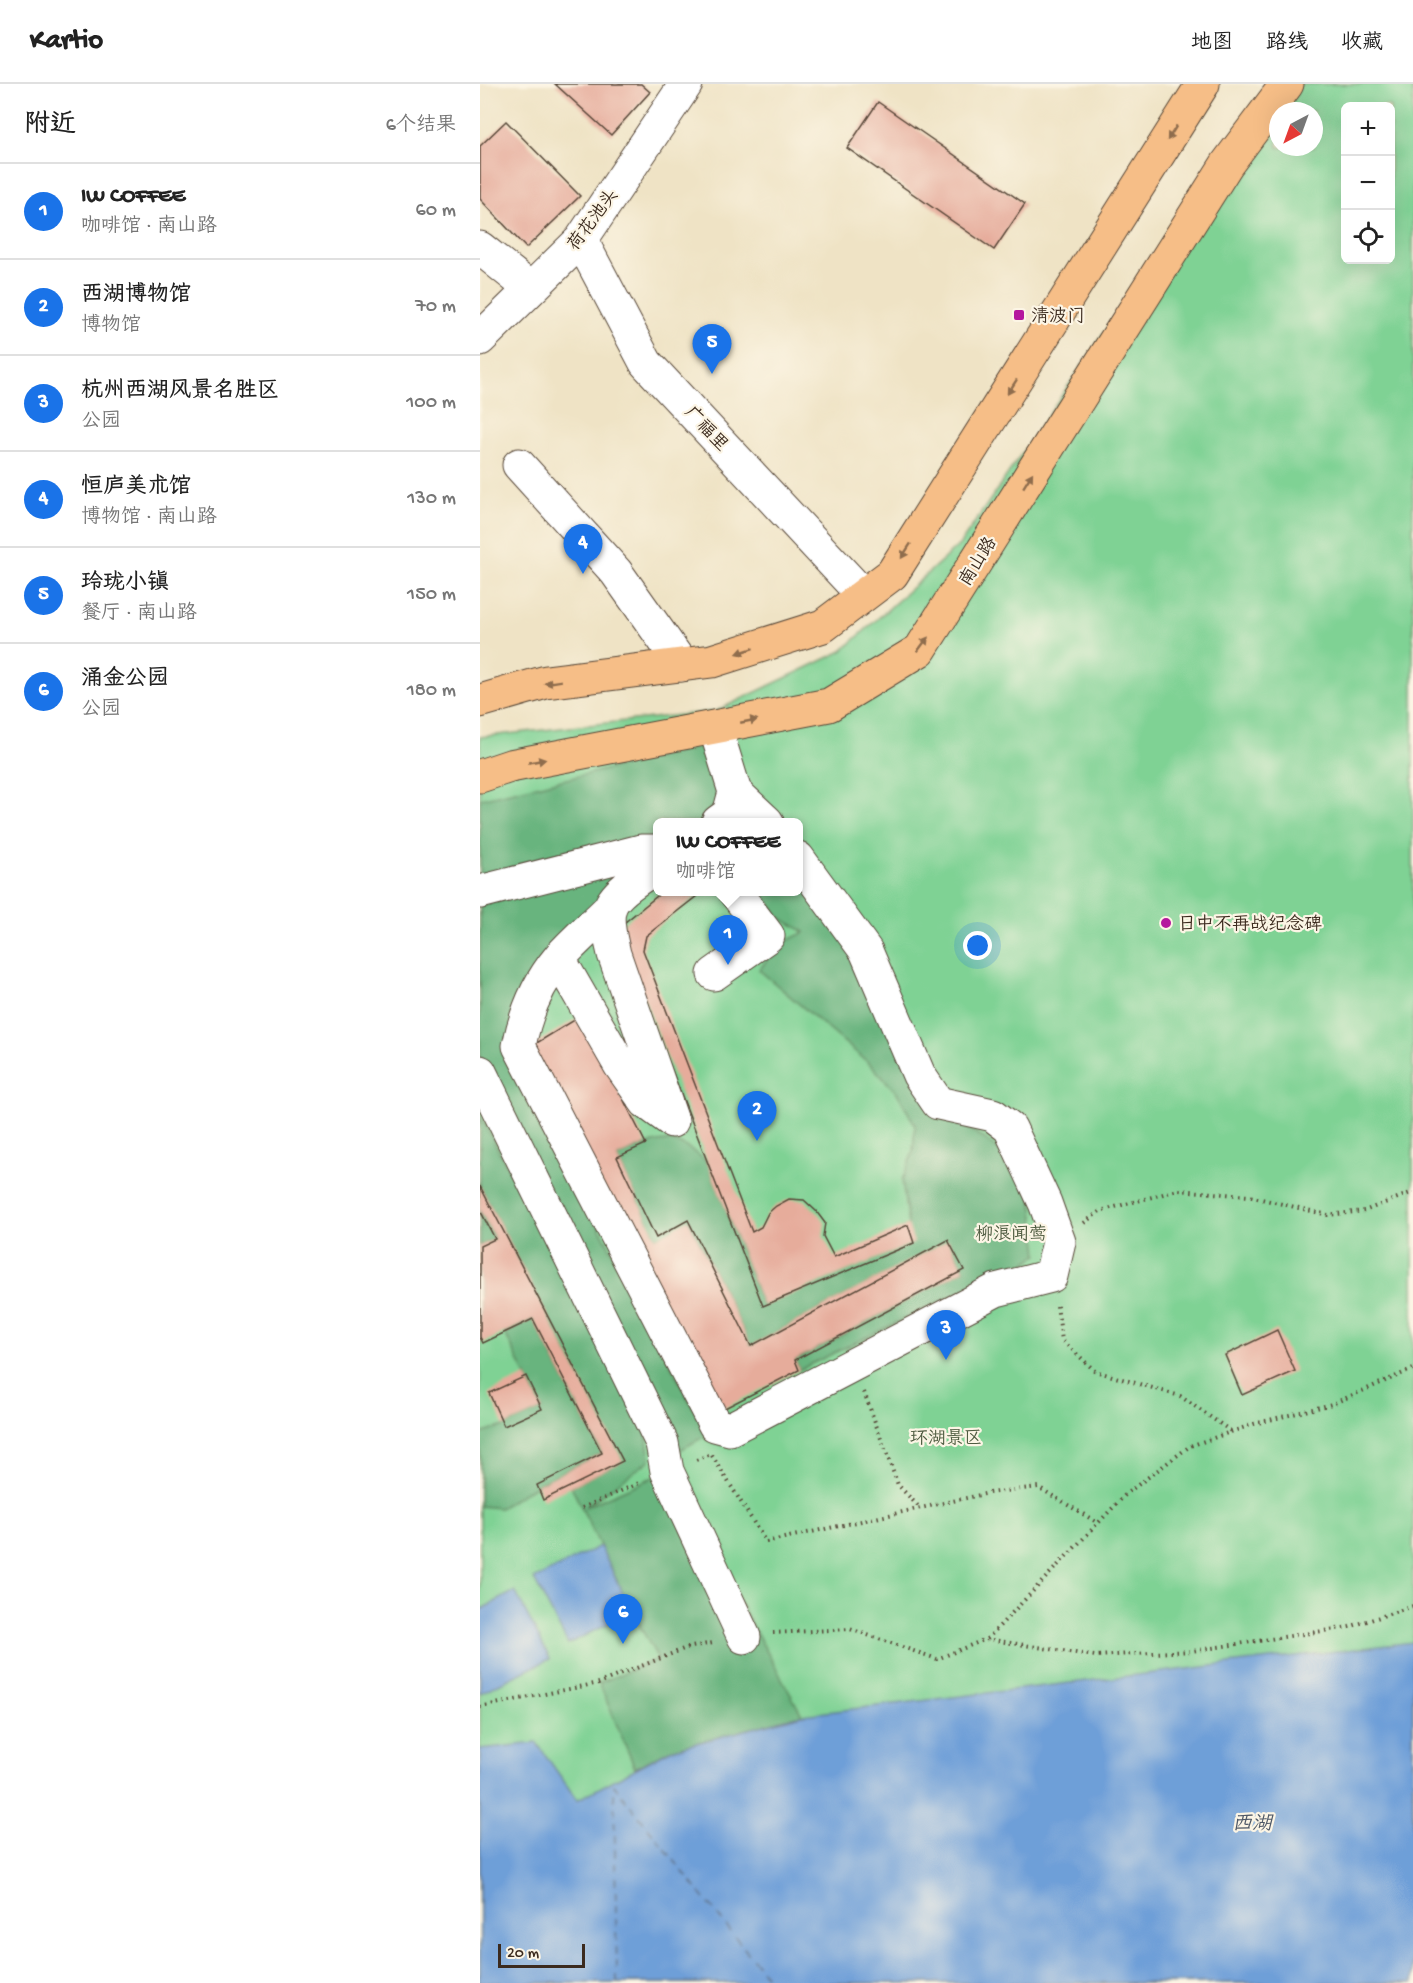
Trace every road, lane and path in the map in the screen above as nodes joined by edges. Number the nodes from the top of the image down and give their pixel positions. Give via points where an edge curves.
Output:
1 (686, 84) edge
2 (1203, 84) edge
3 (1287, 84) edge
4 (581, 240) junction
5 (480, 248) edge
6 (531, 289) junction
7 (480, 339) edge
8 (519, 465) dead end
9 (863, 595) junction
10 (682, 665) junction
11 (480, 702) edge
12 (715, 727) junction
13 (480, 776) edge
14 (735, 792) junction
15 (724, 818) edge
16 (763, 818) edge
17 (653, 850) edge
18 (803, 865) edge
19 (653, 869) edge
20 (480, 892) edge
21 (739, 896) edge
22 (609, 909) junction
23 (559, 959) junction
24 (714, 974) dead end
25 (480, 1072) edge
26 (1413, 1192) edge
27 (1059, 1242) junction
28 (1052, 1276) junction
29 (854, 1364) junction
30 (1413, 1370) edge
31 (1232, 1432) junction
32 (667, 1471) junction
33 (582, 1508) dead end
34 (920, 1508) junction
35 (1098, 1523) junction
36 (1413, 1606) edge
37 (744, 1637) junction
38 (986, 1639) junction
39 (480, 1707) edge

1 - 4 lane, 荷花池头
2 -> 9 main road via 892,574
12 -> 3 main road, 南山路 via 829,705 920,650 1227,164
4 - 6 lane, 荷花池头
4 - 9 lane, 广福里 via 646,363
5 - 6 lane
6 - 7 lane, 荷花池头
8 - 10 lane via 616,572
9 -> 10 main road via 823,626 712,661
10 -> 11 main road via 546,682
13 -> 12 main road, 南山路 via 510,766
12 - 14 lane
14 - 15 lane via 729,814
14 - 16 lane
17 - 20 lane
18 - 27 lane via 866,951 919,1075 938,1103 993,1115 1010,1128
19 - 22 lane via 623,890
21 - 24 lane via 768,936
22 - 23 lane
22 - 23 lane via 614,954 672,1121 646,1102 620,1065
23 - 29 lane via 536,994 519,1046 715,1425 730,1429
25 - 32 lane via 662,1443
26 - 27 path via 1364,1211 1328,1215 1249,1196 1178,1190 1100,1211
27 - 28 lane
28 - 29 lane via 996,1290
28 - 31 path via 1062,1340 1095,1371 1180,1396
29 - 34 path via 898,1485
30 - 31 path via 1332,1404
31 - 35 path via 1190,1446 1127,1493
32 - 33 path
32 - 34 path via 711,1454 766,1542
32 - 37 lane
34 - 35 path via 1038,1487
35 - 38 path
36 - 38 path via 1349,1627 1192,1652 1095,1656
37 - 38 path via 850,1629 937,1659
37 - 39 path via 686,1648 599,1683

